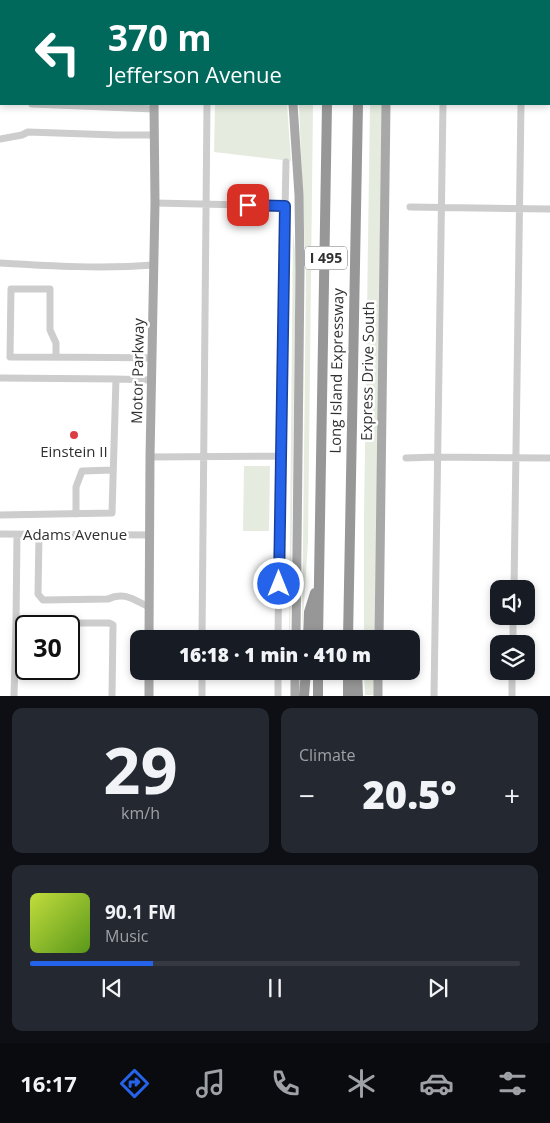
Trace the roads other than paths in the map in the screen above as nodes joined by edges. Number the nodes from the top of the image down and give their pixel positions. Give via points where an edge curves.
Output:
1 (93, 105) edge
2 (207, 105) edge
3 (293, 105) edge
4 (327, 105) edge
5 (358, 105) edge
6 (386, 105) edge
7 (443, 105) edge
8 (521, 105) edge
9 (154, 106) edge
10 (154, 134) junction
11 (0, 139) edge
12 (286, 162) dead end
13 (155, 203) junction
14 (206, 205) junction
15 (285, 206) junction
16 (410, 207) dead end
17 (442, 208) junction
18 (520, 209) junction
19 (550, 209) edge
20 (0, 263) edge
21 (154, 265) junction
22 (56, 357) junction
23 (152, 358) junction
24 (0, 378) edge
25 (116, 379) junction
26 (151, 380) junction
27 (203, 456) junction
28 (280, 456) junction
29 (150, 457) junction
30 (437, 457) junction
31 (406, 458) dead end
32 (517, 458) junction
33 (550, 458) edge
34 (114, 470) junction
35 (76, 514) junction
36 (0, 515) edge
37 (0, 534) edge
38 (17, 535) junction
39 (39, 535) junction
40 (150, 536) junction
41 (319, 577) junction
42 (514, 580) edge
43 (347, 604) junction
44 (150, 607) junction
45 (16, 615) edge
46 (80, 624) edge
47 (149, 630) edge
48 (202, 630) edge
49 (278, 630) edge
50 (296, 630) edge
51 (308, 630) edge
52 (318, 630) edge
53 (348, 630) edge
54 (351, 630) edge
55 (379, 630) edge
56 (15, 660) edge
57 (149, 680) edge
58 (202, 680) edge
59 (278, 680) edge
60 (295, 680) edge
61 (305, 680) edge
62 (318, 680) edge
63 (348, 680) edge
64 (357, 680) edge
65 (378, 680) edge
66 (512, 680) edge
67 (14, 696) edge
68 (112, 696) edge
69 (149, 696) edge
70 (202, 696) edge
71 (278, 696) edge
72 (295, 696) edge
73 (304, 696) edge
74 (318, 696) edge
75 (348, 696) edge
76 (358, 696) edge
77 (378, 696) edge
78 (434, 696) edge
79 (512, 696) edge

1 - 9 street
2 - 14 street
3 - 50 main road via 300,270
4 - 41 highway, Long Island Expressway / I 495
5 - 43 highway, Long Island Expressway / I 495
6 - 55 main road, Express Drive South
7 - 17 street
8 - 18 street
9 - 10 main road, Motor Parkway
10 - 11 street via 28,132
10 - 13 main road, Motor Parkway
12 - 15 street
13 - 14 street
13 - 21 main road, Motor Parkway
14 - 15 street
14 - 27 street
15 - 28 street
16 - 17 street
17 - 18 street
17 - 30 street
18 - 19 street
18 - 32 street
20 - 21 street
21 - 23 main road, Motor Parkway
22 - 22 street via 10,357 11,288 50,289 50,330 56,343
22 - 23 street
23 - 26 main road, Motor Parkway
24 - 25 street
25 - 26 street
25 - 34 street
26 - 29 main road, Motor Parkway
27 - 28 street
27 - 29 street
27 - 48 street
28 - 49 street
29 - 40 main road, Motor Parkway
30 - 31 street
30 - 32 street
30 - 78 street
32 - 33 street
32 - 42 street
34 - 35 street via 82,471 76,487
34 - 35 street via 112,514
35 - 36 street
37 - 38 street, Adams Avenue
38 - 39 street, Adams Avenue
38 - 45 street
39 - 40 street, Adams Avenue
39 - 44 street via 38,594 43,600 108,599 123,595
40 - 44 main road, Motor Parkway
41 - 51 highway via 309,612
41 - 52 highway, Long Island Expressway / I 495
43 - 53 highway, Long Island Expressway / I 495
43 - 54 highway
44 - 47 main road, Motor Parkway
46 - 68 street via 113,625
56 - 67 street
57 - 69 main road
58 - 70 street
59 - 71 street
60 - 72 main road
61 - 73 highway
62 - 74 highway
63 - 75 highway
64 - 76 highway
65 - 77 main road
66 - 79 street

